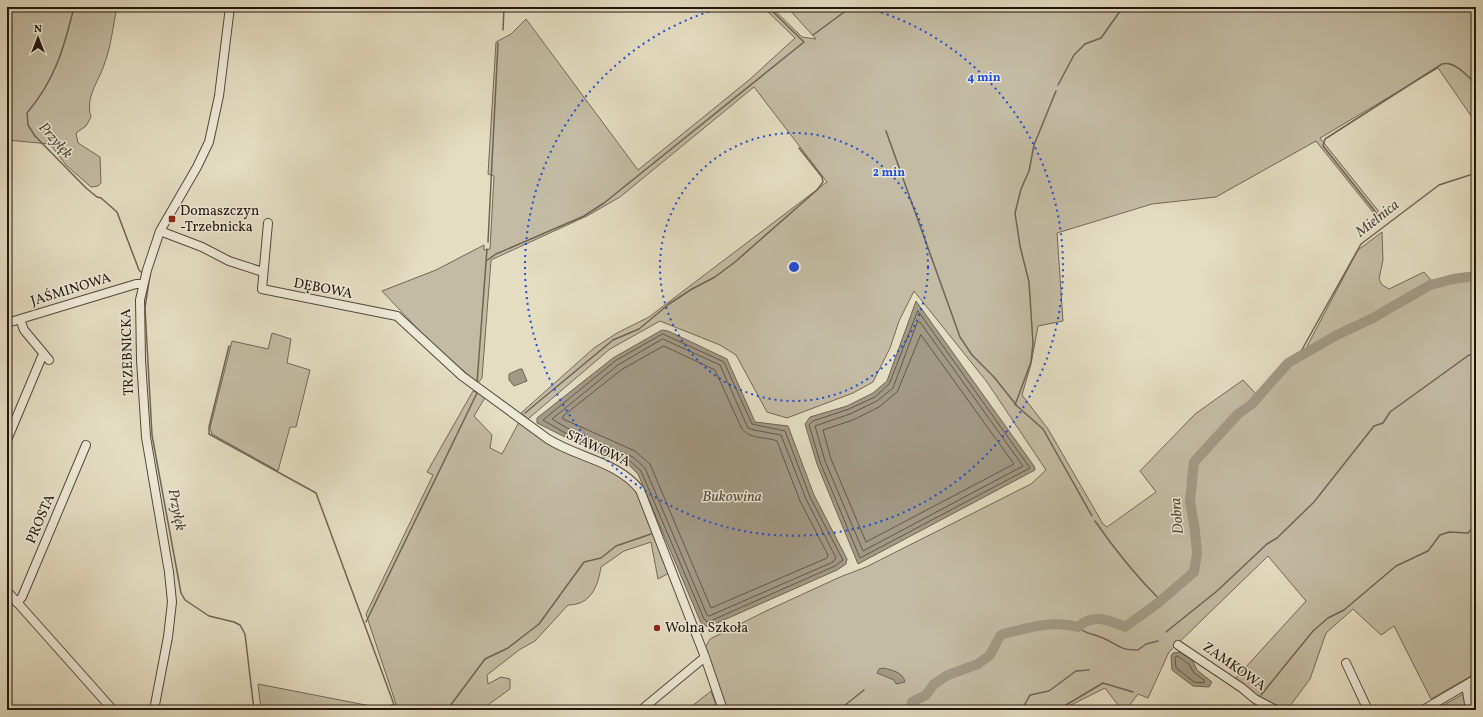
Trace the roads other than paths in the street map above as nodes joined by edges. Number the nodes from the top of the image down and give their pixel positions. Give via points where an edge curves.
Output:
1 (230, 7) edge
2 (268, 223) dead end
3 (160, 231) junction
4 (263, 272) junction
5 (143, 282) junction
6 (397, 316) joint
7 (20, 320) junction
8 (7, 323) edge
9 (43, 354) junction
10 (49, 360) dead end
11 (7, 440) edge
12 (86, 445) dead end
13 (7, 592) edge
14 (17, 603) junction
15 (1178, 645) dead end
16 (705, 657) junction
17 (1346, 663) dead end
18 (1476, 679) edge
19 (1465, 686) junction
20 (113, 710) edge
21 (154, 710) edge
22 (641, 710) edge
23 (723, 710) edge
24 (1276, 710) edge
25 (1368, 710) edge
26 (1423, 710) edge
27 (1470, 710) edge

1 - 3 street, TRZEBNICKA via 217,115 209,142 198,167
2 - 4 street, DĘBOWA
3 - 4 street via 202,247 229,261
3 - 5 street, TRZEBNICKA
4 - 6 street, DĘBOWA via 261,286 264,291
5 - 7 street, JAŚMINOWA
5 - 21 street, TRZEBNICKA via 139,315 144,413 172,602
6 - 16 street, STAWOWA via 462,376 548,439 617,469 635,483 640,490
7 - 8 street, JAŚMINOWA
7 - 9 street via 24,330
9 - 10 street
9 - 11 street
12 - 14 street, PROSTA via 22,597
13 - 14 street
14 - 20 street
15 - 24 street, ZAMKOWA via 1255,699
16 - 22 street
16 - 23 street, STAWOWA
17 - 25 street
18 - 19 street
19 - 26 street
19 - 27 street

